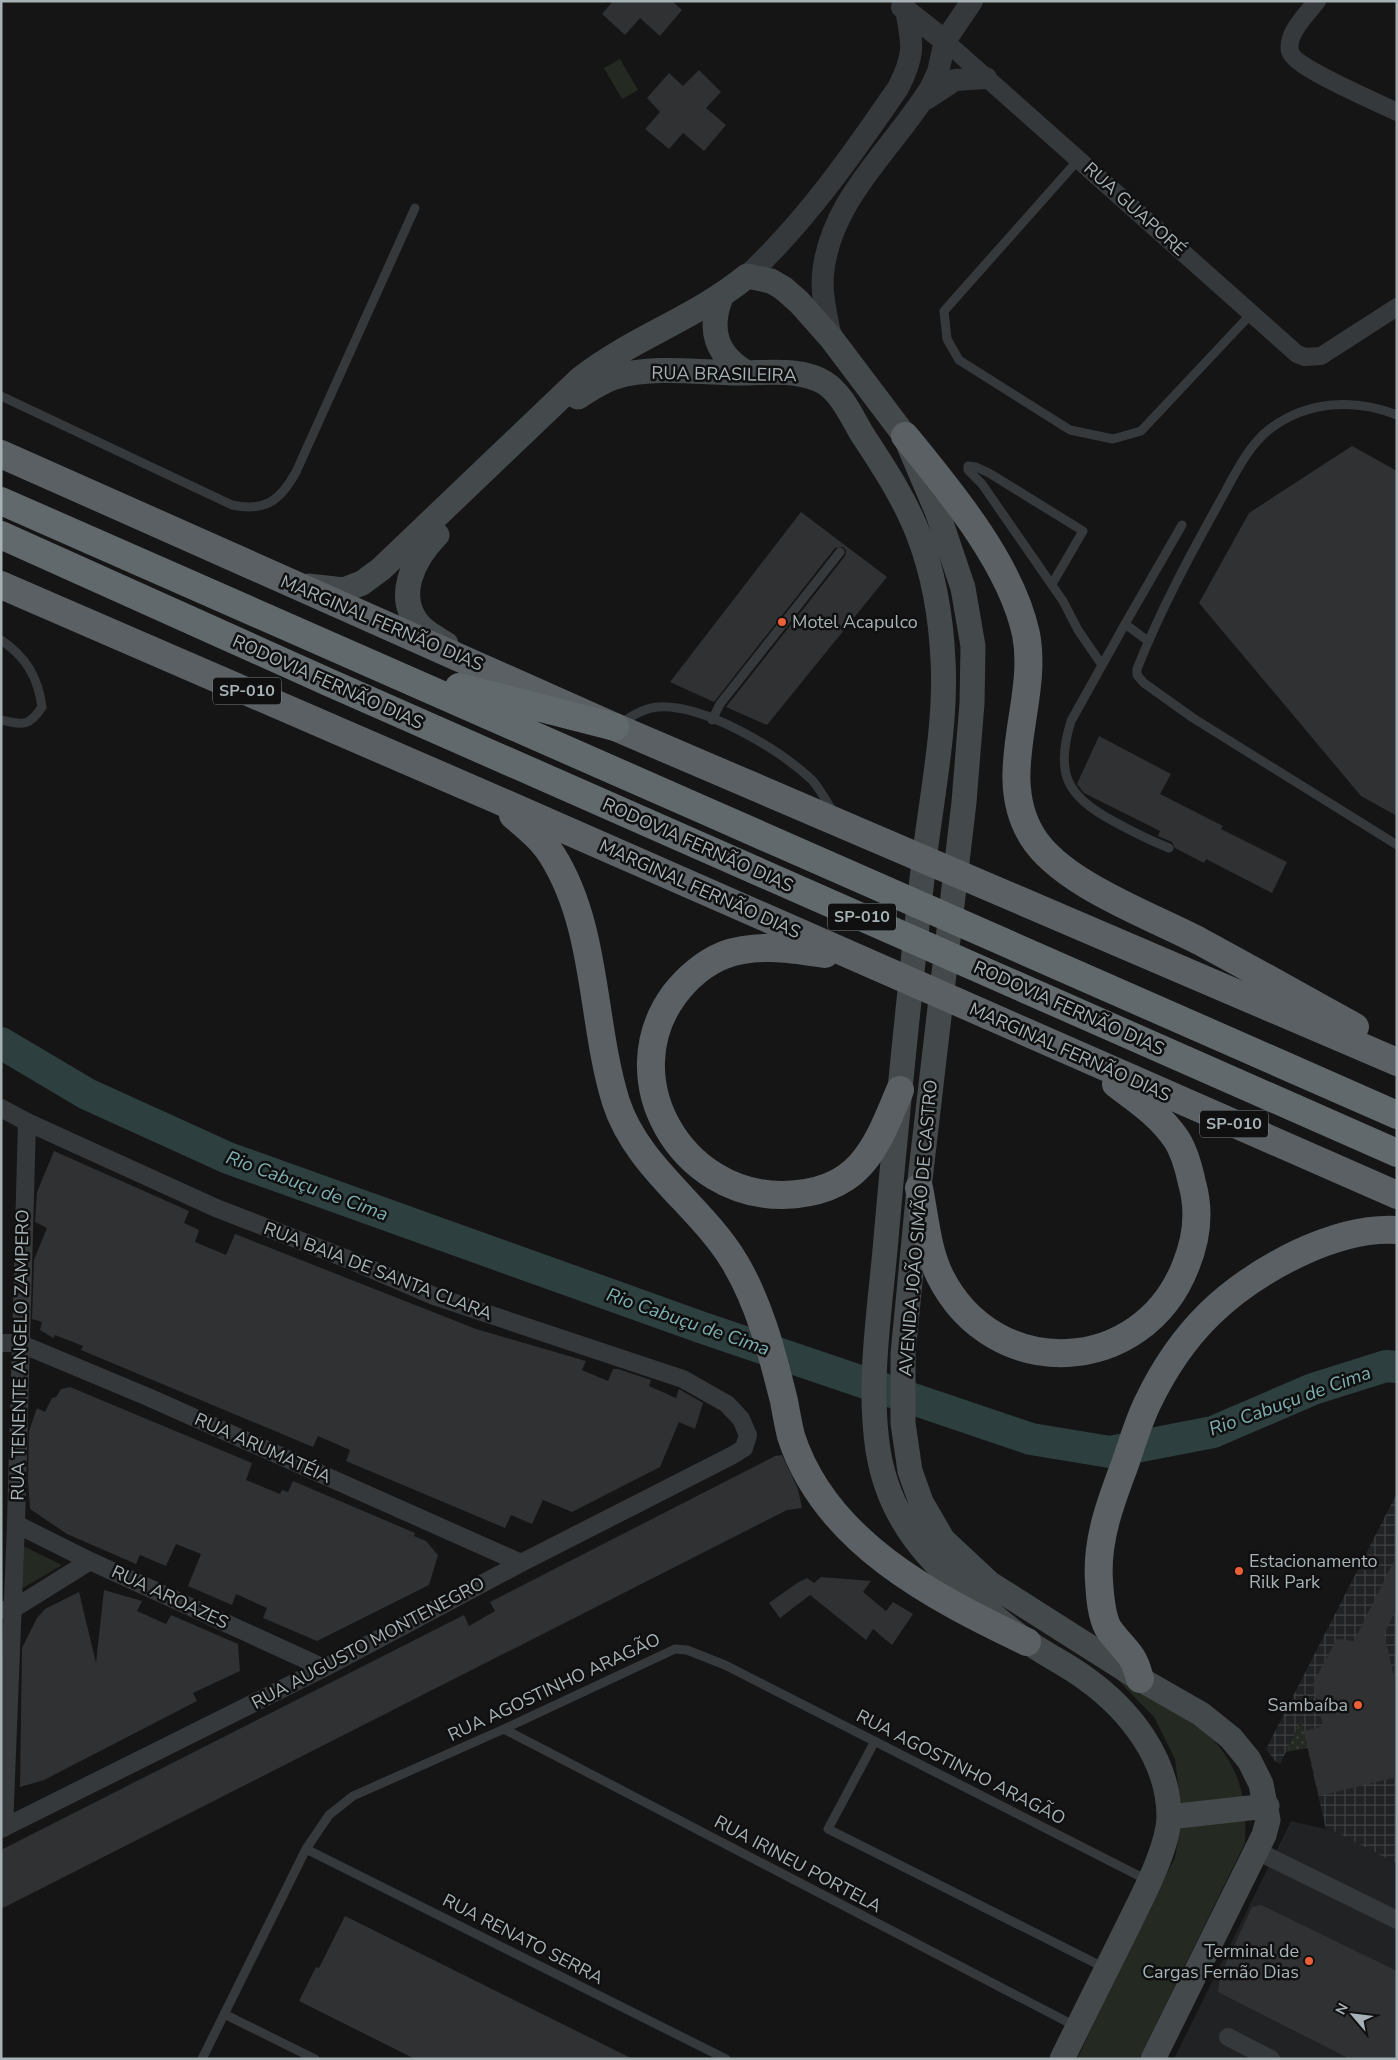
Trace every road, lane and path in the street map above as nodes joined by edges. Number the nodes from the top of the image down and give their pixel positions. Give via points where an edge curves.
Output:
1 (972, 1) edge
2 (1317, 1) edge
3 (901, 6) edge
4 (945, 41) junction
5 (986, 78) junction
6 (923, 101) junction
7 (1397, 112) edge
8 (1079, 159) junction
9 (415, 208) dead end
10 (747, 276) junction
11 (721, 297) junction
12 (1251, 314) junction
13 (1393, 315) edge
14 (831, 338) junction
15 (747, 373) junction
16 (1, 396) edge
17 (1397, 415) edge
18 (906, 436) junction
19 (1, 454) edge
20 (1, 501) edge
21 (1182, 525) dead end
22 (1, 535) edge
23 (1, 551) edge
24 (840, 552) dead end
25 (47, 556) junction
26 (1, 584) edge
27 (290, 584) junction
28 (1052, 584) junction
29 (1125, 624) junction
30 (1, 640) edge
31 (1148, 641) junction
32 (376, 664) junction
33 (478, 665) junction
34 (1102, 665) junction
35 (1, 720) edge
36 (712, 720) junction
37 (615, 727) junction
38 (493, 798) junction
39 (930, 800) joint
40 (840, 823) junction
41 (1397, 845) edge
42 (1169, 848) dead end
43 (858, 958) junction
44 (1073, 1052) junction
45 (1397, 1061) edge
46 (900, 1090) junction
47 (1, 1108) edge
48 (1397, 1115) edge
49 (26, 1122) junction
50 (1397, 1153) edge
51 (919, 1188) junction
52 (1397, 1195) edge
53 (1397, 1230) edge
54 (1, 1343) edge
55 (20, 1344) junction
56 (733, 1455) joint
57 (16, 1524) junction
58 (90, 1561) junction
59 (521, 1563) junction
60 (7, 1610) edge
61 (1027, 1642) junction
62 (324, 1668) junction
63 (1140, 1679) junction
64 (504, 1729) junction
65 (875, 1741) junction
66 (1267, 1806) junction
67 (1169, 1817) junction
68 (3, 1828) edge
69 (306, 1849) junction
70 (1257, 1851) junction
71 (1149, 1882) junction
72 (1397, 1920) edge
73 (1106, 1969) junction
74 (224, 2014) junction
75 (1078, 2027) junction
76 (1228, 2037) dead end
77 (202, 2059) edge
78 (315, 2059) edge
79 (726, 2059) edge
80 (1062, 2059) edge
81 (1153, 2059) edge
82 (1272, 2059) edge

1 - 4 street
2 - 7 street via 1296,28 1290,52 1302,65
3 - 4 street, RUA GUAPORÉ
3 - 10 street, RUA BRASILEIRA via 912,46 908,68 898,88 815,202 779,246
4 - 5 street, RUA GUAPORÉ
4 - 6 street via 938,72
5 - 6 street via 955,80
5 - 8 street, RUA GUAPORÉ
6 - 14 street via 848,199 828,246 823,275
8 - 12 street, RUA GUAPORÉ
8 - 12 lane via 944,311 947,339 960,360 1070,430 1113,439 1141,431
9 - 16 lane via 296,472 286,491 264,506 232,505
10 - 11 main road, RUA BRASILEIRA
10 - 14 main road via 783,288
11 - 15 main road via 715,318 717,341 734,366
11 - 27 main road, RUA BRASILEIRA via 626,348 580,379 405,547 362,583 344,590
12 - 13 street, RUA GUAPORÉ via 1292,350 1309,357 1322,356
14 - 18 main road
15 - 33 main road, RUA BRASILEIRA via 646,371 602,382 579,397 429,544 417,558 409,580 411,611 427,632
15 - 39 main road, RUA BRASILEIRA via 811,377 836,393 884,467 919,535 936,596 943,660 942,718
17 - 31 lane via 1356,404 1329,404 1300,412 1270,429 1244,459 1173,585
18 - 45 highway via 958,501 1016,601 1026,635 1028,659 1015,786 1021,813 1032,837 1059,866 1093,887 1384,1044
18 - 51 main road, AVENIDA JOÃO SIMÃO DE CASTRO via 938,511 963,588 973,646 964,802
19 - 27 highway, MARGINAL FERNÃO DIAS
20 - 32 highway, RODOVIA FERNÃO DIAS / SP-010
21 - 29 lane
22 - 25 highway, RODOVIA FERNÃO DIAS / SP-010
23 - 25 highway
24 - 36 lane via 720,704
25 - 50 highway, RODOVIA FERNÃO DIAS / SP-010
26 - 38 highway, MARGINAL FERNÃO DIAS / SP-010
27 - 33 highway, MARGINAL FERNÃO DIAS
28 - 28 lane via 1083,531 989,473 968,466
28 - 34 lane
29 - 31 lane
29 - 34 lane
30 - 35 lane via 30,666 40,690 42,707 34,719 22,724
31 - 41 lane via 1137,669 1137,675 1144,683 1194,718
32 - 37 highway
32 - 48 highway, RODOVIA FERNÃO DIAS / SP-010
33 - 37 highway, MARGINAL FERNÃO DIAS
34 - 42 lane via 1071,721 1066,737 1064,766 1069,787 1082,802 1097,812 1141,837
36 - 37 lane via 684,710 658,707 640,712
36 - 40 lane via 744,732 782,755 813,782
37 - 40 highway, MARGINAL FERNÃO DIAS
38 - 43 highway, MARGINAL FERNÃO DIAS / SP-010
38 - 61 highway via 536,835 552,854 566,881 585,944 606,1063 617,1104 644,1153 733,1260 753,1296 772,1353 790,1433 810,1480 826,1503 862,1540 900,1572 968,1614
39 - 46 main road, AVENIDA JOÃO SIMÃO DE CASTRO
40 - 45 highway, MARGINAL FERNÃO DIAS
43 - 44 highway, MARGINAL FERNÃO DIAS / SP-010
43 - 46 highway via 794,949 752,949 724,956 684,981 669,1002 657,1028 653,1047 652,1085 661,1113 678,1146 696,1164 734,1187 767,1195 798,1194 825,1188 865,1162 878,1142
44 - 51 highway via 1152,1110 1178,1142 1188,1166 1196,1197 1197,1223 1192,1250 1180,1282 1145,1325 1094,1350 1067,1355 1035,1352 1007,1342 982,1326 956,1301 940,1276 932,1254
44 - 52 highway, MARGINAL FERNÃO DIAS / SP-010
46 - 61 main road, AVENIDA JOÃO SIMÃO DE CASTRO via 876,1341 875,1418 884,1476 910,1534 926,1555 958,1586
47 - 49 street, RUA BAIA DE SANTA CLARA
49 - 55 street, RUA TENENTE ANGELO ZAMPERO
49 - 56 street, RUA BAIA DE SANTA CLARA via 216,1208 434,1296 683,1379 717,1397 741,1419 748,1442
51 - 63 main road, AVENIDA JOÃO SIMÃO DE CASTRO via 903,1354 903,1423 910,1471 921,1502 943,1540 989,1583
53 - 63 highway via 1379,1229 1326,1240 1277,1264 1217,1304 1175,1354 1147,1404 1100,1541 1101,1604 1108,1628 1133,1659
54 - 55 street, RUA ARUMATÉIA
55 - 57 street, RUA TENENTE ANGELO ZAMPERO
55 - 59 street, RUA ARUMATÉIA via 148,1397
56 - 59 street, RUA AUGUSTO MONTENEGRO
57 - 58 street, RUA AROAZES
57 - 60 street, RUA TENENTE ANGELO ZAMPERO
58 - 60 street
58 - 62 street, RUA AROAZES
59 - 62 street, RUA AUGUSTO MONTENEGRO
60 - 68 street, RUA TENENTE ANGELO ZAMPERO
61 - 67 main road, AVENIDA JOÃO SIMÃO DE CASTRO via 1084,1677 1133,1724 1153,1750 1163,1777
62 - 68 street, RUA AUGUSTO MONTENEGRO
63 - 66 main road, AVENIDA JOÃO SIMÃO DE CASTRO via 1201,1714 1231,1738 1249,1760
64 - 65 lane, RUA AGOSTINHO ARAGÃO via 675,1649 687,1650 725,1665
64 - 69 lane, RUA AGOSTINHO ARAGÃO via 353,1796 330,1815
64 - 75 lane, RUA IRINEU PORTELA
65 - 71 lane, RUA AGOSTINHO ARAGÃO
65 - 73 lane via 828,1829
66 - 67 main road
66 - 70 main road, AVENIDA JOÃO SIMÃO DE CASTRO via 1268,1820
67 - 71 main road, AVENIDA JOÃO SIMÃO DE CASTRO via 1166,1838
69 - 74 lane, RUA AGOSTINHO ARAGÃO
69 - 79 lane, RUA RENATO SERRA
70 - 72 street
70 - 81 main road, AVENIDA JOÃO SIMÃO DE CASTRO
71 - 73 main road, AVENIDA JOÃO SIMÃO DE CASTRO
73 - 75 main road, AVENIDA JOÃO SIMÃO DE CASTRO
74 - 77 lane, RUA AGOSTINHO ARAGÃO
74 - 78 lane
75 - 80 main road, AVENIDA JOÃO SIMÃO DE CASTRO
76 - 82 street

